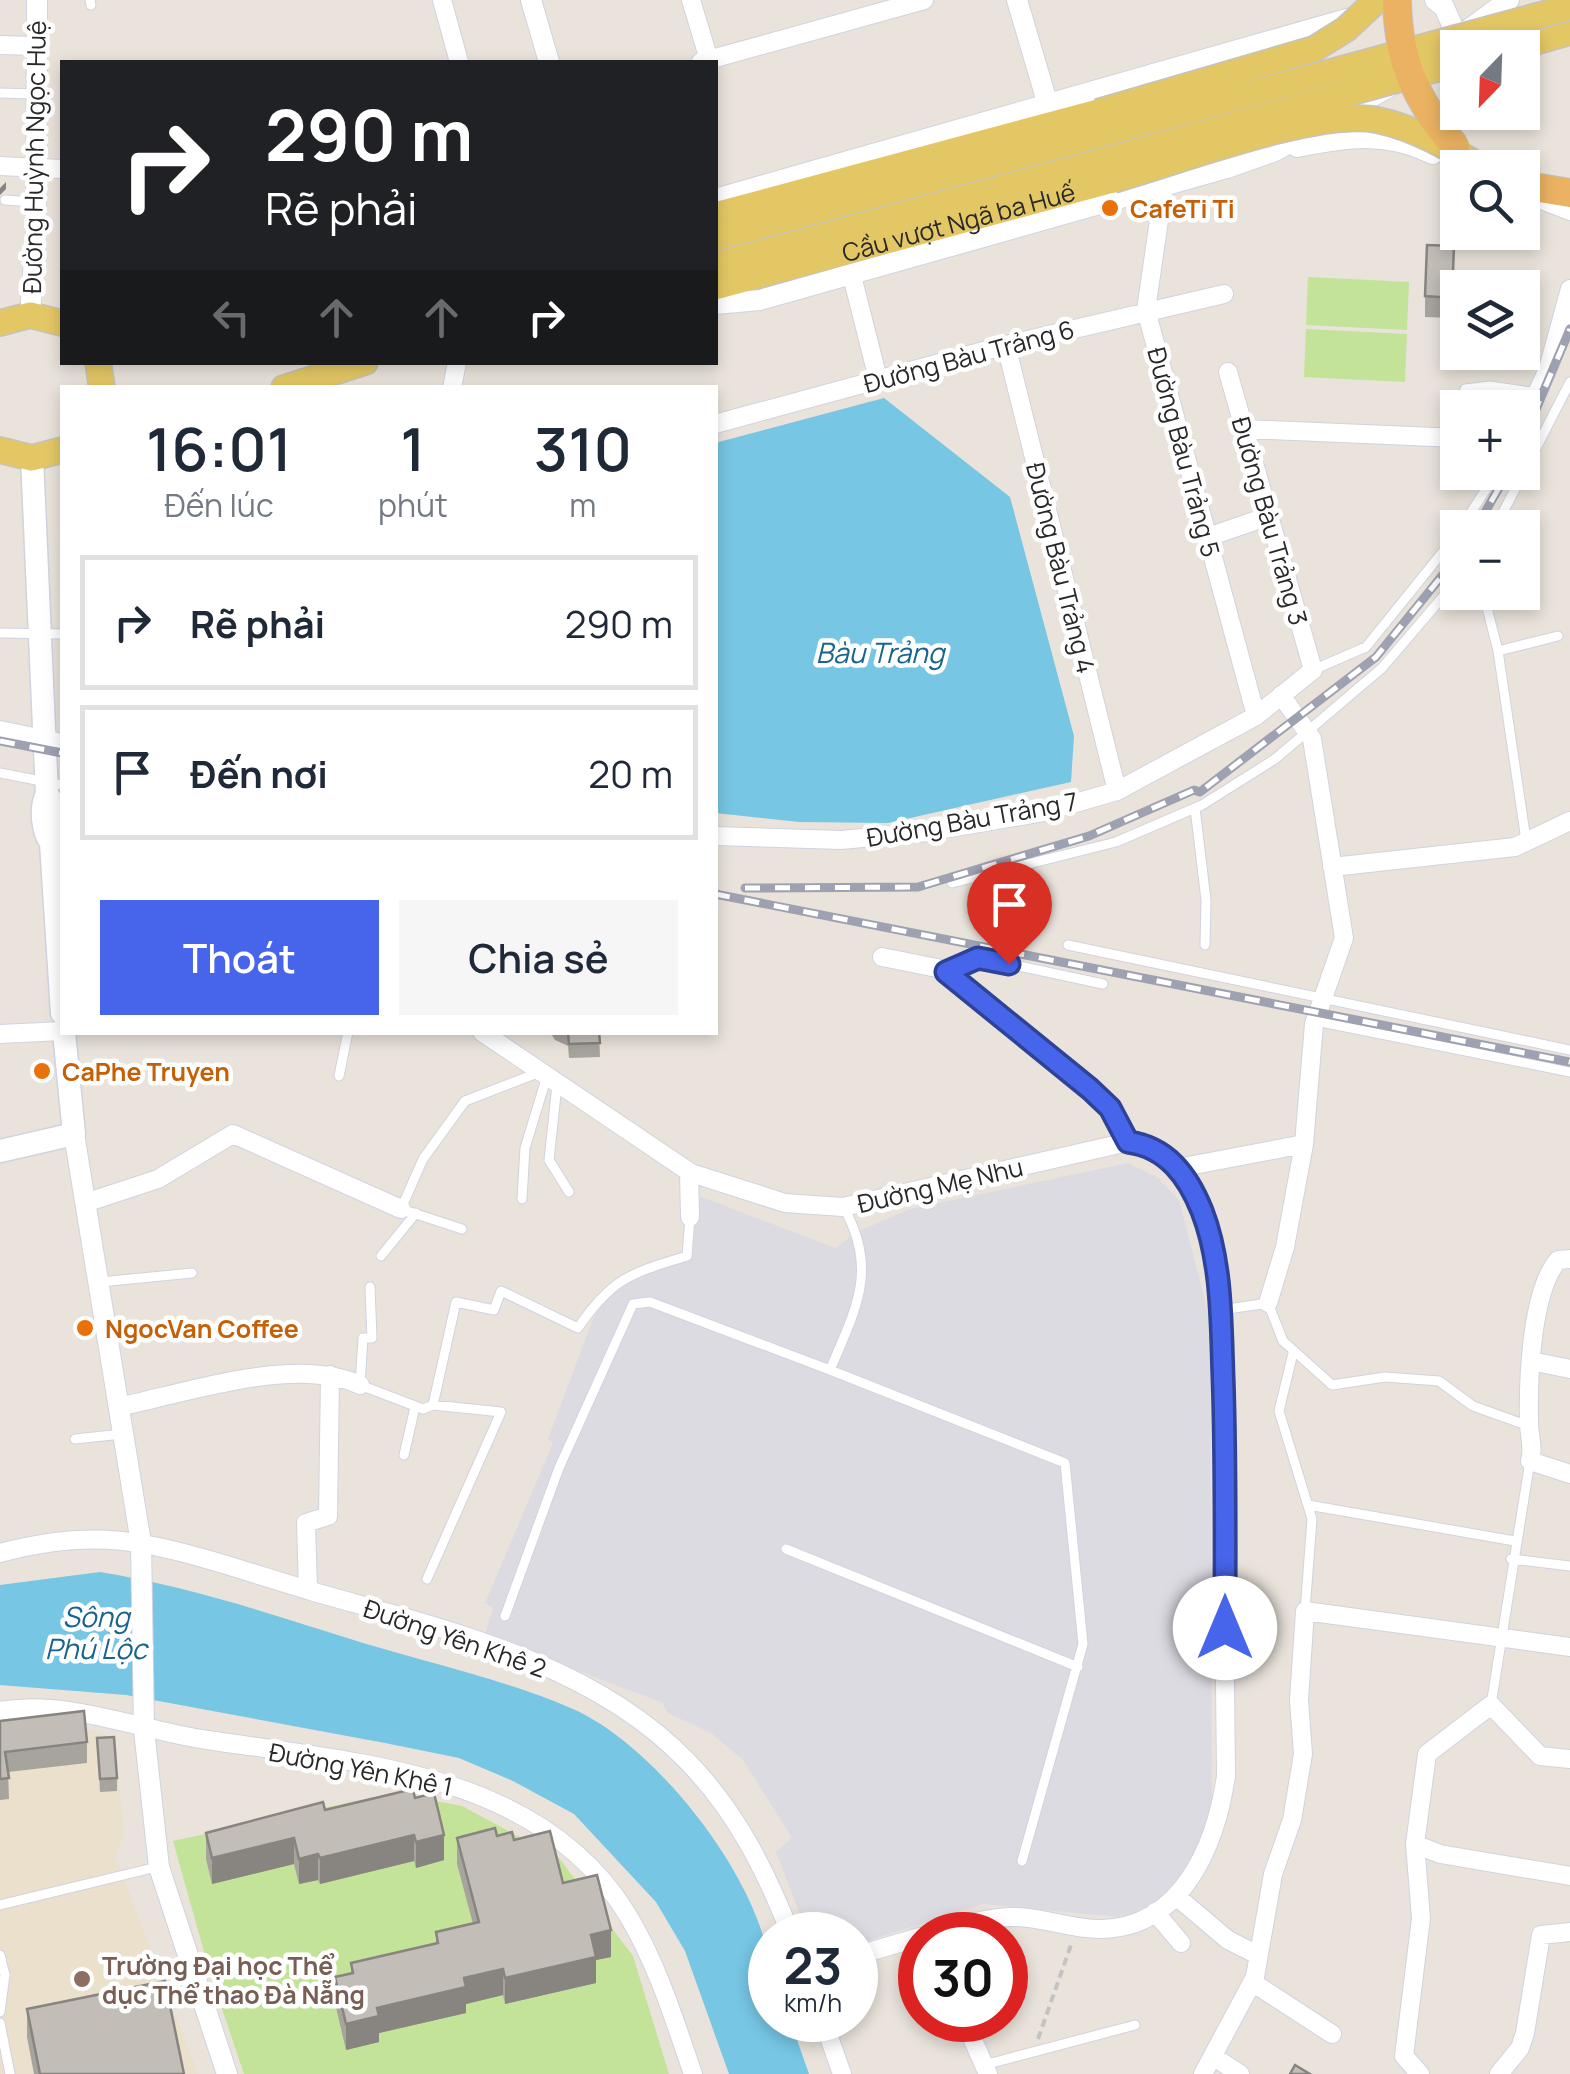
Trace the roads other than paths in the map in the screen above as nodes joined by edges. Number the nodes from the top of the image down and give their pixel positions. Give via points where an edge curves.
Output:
1 (37, 0) edge
2 (442, 0) edge
3 (531, 0) edge
4 (692, 0) edge
5 (924, 0) edge
6 (1017, 0) edge
7 (1412, 0) edge
8 (1434, 0) edge
9 (1508, 0) edge
10 (1384, 2) edge
11 (1570, 7) edge
12 (861, 9) edge
13 (1453, 30) edge
14 (1476, 30) edge
15 (1570, 32) edge
16 (1540, 41) edge
17 (0, 45) edge
18 (36, 46) junction
19 (1239, 51) junction
20 (1440, 58) edge
21 (458, 60) edge
22 (548, 60) edge
23 (705, 60) edge
24 (709, 60) edge
25 (1440, 61) edge
26 (1196, 64) junction
27 (0, 93) edge
28 (37, 94) junction
29 (1048, 105) junction
30 (1451, 150) edge
31 (1461, 150) edge
32 (1275, 151) junction
33 (1440, 158) edge
34 (0, 166) edge
35 (36, 167) junction
36 (1227, 168) junction
37 (60, 169) edge
38 (1164, 186) junction
39 (1540, 190) edge
40 (1570, 193) edge
41 (1540, 196) edge
42 (718, 198) edge
43 (5, 200) dead end
44 (36, 202) junction
45 (1570, 210) edge
46 (718, 214) edge
47 (718, 237) edge
48 (718, 264) edge
49 (852, 276) junction
50 (718, 286) edge
51 (1570, 289) edge
52 (1224, 294) dead end
53 (718, 304) edge
54 (1146, 310) junction
55 (30, 319) edge
56 (1006, 345) junction
57 (356, 365) edge
58 (1228, 372) dead end
59 (878, 379) junction
60 (1570, 382) edge
61 (293, 385) edge
62 (1465, 389) dead end
63 (1517, 390) edge
64 (1538, 390) edge
65 (718, 423) edge
66 (1244, 429) junction
67 (1440, 437) edge
68 (32, 453) edge
69 (1504, 510) edge
70 (1269, 516) junction
71 (1208, 537) junction
72 (1440, 554) edge
73 (1440, 600) edge
74 (1488, 610) edge
75 (0, 632) edge
76 (51, 635) edge
77 (1558, 636) dead end
78 (1498, 650) junction
79 (1312, 670) junction
80 (1282, 695) junction
81 (1256, 716) junction
82 (0, 730) edge
83 (1309, 735) junction
84 (53, 741) edge
85 (0, 773) edge
86 (52, 787) edge
87 (1117, 791) junction
88 (1195, 808) junction
89 (1570, 822) edge
90 (718, 836) edge
91 (1520, 844) junction
92 (1332, 866) junction
93 (952, 884) dead end
94 (1068, 944) dead end
95 (1205, 945) dead end
96 (60, 949) edge
97 (882, 957) dead end
98 (946, 972) junction
99 (1103, 984) dead end
100 (1323, 997) junction
101 (1316, 1021) junction
102 (60, 1032) edge
103 (0, 1034) edge
104 (63, 1035) edge
105 (347, 1035) edge
106 (493, 1035) edge
107 (1570, 1050) edge
108 (1570, 1072) edge
109 (339, 1076) dead end
110 (549, 1077) junction
111 (74, 1134) junction
112 (1128, 1142) junction
113 (1304, 1144) junction
114 (0, 1151) edge
115 (1178, 1168) junction
116 (689, 1172) junction
117 (568, 1192) dead end
118 (522, 1199) dead end
119 (85, 1203) junction
120 (844, 1207) junction
121 (408, 1211) junction
122 (690, 1217) joint
123 (462, 1229) dead end
124 (381, 1256) dead end
125 (1570, 1259) edge
126 (192, 1273) dead end
127 (98, 1283) junction
128 (370, 1287) dead end
129 (1268, 1303) junction
130 (1221, 1310) junction
131 (1293, 1353) junction
132 (1532, 1361) junction
133 (1570, 1369) edge
134 (830, 1370) junction
135 (330, 1375) junction
136 (360, 1386) junction
137 (433, 1405) junction
138 (118, 1407) junction
139 (415, 1407) junction
140 (1528, 1426) junction
141 (122, 1434) junction
142 (75, 1439) dead end
143 (404, 1455) dead end
144 (1530, 1461) junction
145 (1570, 1474) edge
146 (1308, 1506) junction
147 (1514, 1541) junction
148 (141, 1543) junction
149 (786, 1549) dead end
150 (0, 1553) edge
151 (1511, 1558) junction
152 (1570, 1566) edge
153 (427, 1579) dead end
154 (308, 1590) junction
155 (1305, 1611) junction
156 (506, 1616) dead end
157 (1500, 1634) junction
158 (1570, 1646) edge
159 (1078, 1667) junction
160 (1491, 1706) junction
161 (0, 1711) edge
162 (144, 1730) junction
163 (1570, 1759) edge
164 (1416, 1844) junction
165 (1022, 1861) dead end
166 (159, 1867) junction
167 (1570, 1876) edge
168 (1176, 1896) junction
169 (0, 1904) edge
170 (782, 1912) edge
171 (1155, 1912) junction
172 (1028, 1920) edge
173 (1570, 1932) edge
174 (1181, 1943) dead end
175 (0, 1954) edge
176 (1258, 1955) junction
177 (1252, 1982) junction
178 (0, 2012) edge
179 (0, 2023) edge
180 (1135, 2025) dead end
181 (1332, 2034) dead end
182 (831, 2042) edge
183 (974, 2042) edge
184 (1214, 2058) junction
185 (986, 2070) edge
186 (10, 2074) edge
187 (227, 2074) edge
188 (693, 2074) edge
189 (842, 2074) edge
190 (1204, 2074) edge
191 (1240, 2074) edge
192 (1420, 2074) edge
193 (1499, 2074) edge

1 - 18 street, Đường Huỳnh Ngọc Huệ
2 - 21 street
3 - 22 street
4 - 23 street
5 - 12 street
6 - 29 street
7 - 10 street
8 - 13 street
9 - 14 street
10 - 19 street
10 - 31 highway, Cầu vượt Ngã ba Huế, bridge via 1421,102
10 - 46 main road, bridge via 1314,49
11 - 47 main road, Cầu vượt Ngã ba Huế, bridge
12 - 24 street via 801,35
15 - 16 main road
17 - 18 street
18 - 28 street, Đường Huỳnh Ngọc Huệ
19 - 26 street
19 - 32 street via 1262,56 1286,94 1287,121
20 - 48 main road, Cầu vượt Ngã ba Huế, bridge
25 - 32 street
26 - 29 street
26 - 36 street via 1185,76 1184,120 1196,149
27 - 28 lane
28 - 35 street, Đường Huỳnh Ngọc Huệ
29 - 42 street
30 - 50 main road, Cầu vượt Ngã ba Huế, bridge via 1413,129 1330,118
32 - 33 street via 1357,135 1389,137
32 - 36 street
34 - 35 street
35 - 37 street
35 - 44 street, Đường Huỳnh Ngọc Huệ
36 - 38 street
38 - 49 street
38 - 54 street, Đường Bàu Trảng 5
39 - 40 highway
41 - 45 street
43 - 44 lane
44 - 55 street, Đường Huỳnh Ngọc Huệ
49 - 53 street
49 - 59 street
51 - 64 street
52 - 54 street, Đường Bàu Trảng 6
54 - 56 street, Đường Bàu Trảng 6
54 - 71 street, Đường Bàu Trảng 5
56 - 59 street, Đường Bàu Trảng 6
56 - 87 street, Đường Bàu Trảng 4
57 - 61 main road
58 - 66 street, Đường Bàu Trảng 3
59 - 65 street, Đường Bàu Trảng 6
60 - 69 lane
62 - 63 lane
66 - 67 street
66 - 70 street, Đường Bàu Trảng 3
68 - 76 main road
70 - 71 street
70 - 79 street, Đường Bàu Trảng 3
71 - 81 street, Đường Bàu Trảng 5
72 - 79 lane via 1366,647
73 - 83 lane via 1382,668
74 - 78 lane
75 - 76 lane
76 - 84 main road
77 - 78 lane
78 - 91 lane
79 - 80 street, Đường Bàu Trảng 7
80 - 81 street, Đường Bàu Trảng 7
80 - 83 street
81 - 87 street, Đường Bàu Trảng 7
82 - 84 street
83 - 88 lane
83 - 92 street
84 - 86 main road
85 - 86 lane
86 - 96 main road
87 - 90 street, Đường Bàu Trảng 7 via 1044,812 927,832 841,840
88 - 93 lane via 1116,842
88 - 95 lane
89 - 91 street
91 - 92 street
92 - 100 street via 1344,938
94 - 100 lane
97 - 98 street
98 - 99 lane via 978,958
98 - 112 street via 1090,1089 1110,1108
100 - 101 street
100 - 107 lane
101 - 108 lane
101 - 113 street
102 - 103 street
104 - 111 main road
105 - 109 lane
106 - 110 street, Đường Mẹ Nhu
110 - 116 street, Đường Mẹ Nhu
110 - 117 lane via 549,1160
110 - 118 lane via 525,1148
110 - 121 lane via 465,1101 422,1159
111 - 114 main road
111 - 119 street
112 - 115 street via 1153,1148
112 - 120 street, Đường Mẹ Nhu
113 - 115 street
113 - 129 street
115 - 130 street via 1207,1225
116 - 120 street, Đường Mẹ Nhu via 785,1203
116 - 122 street
119 - 121 street via 158,1178 233,1134
119 - 127 street
120 - 134 lane via 857,1232 862,1294
121 - 123 lane
121 - 124 lane
122 - 137 lane via 687,1256 637,1271 601,1294 578,1328 502,1291 494,1310 456,1302
125 - 132 street via 1558,1260 1548,1272
126 - 127 lane
127 - 138 street
128 - 136 lane via 372,1338 363,1338
129 - 130 lane
129 - 131 lane
130 - 168 street via 1226,1776 1214,1835
131 - 140 lane via 1332,1385 1439,1380 1474,1406
131 - 146 lane via 1279,1411
132 - 133 street
132 - 140 street
134 - 156 lane via 650,1302 633,1304 559,1468
134 - 159 lane via 1065,1464 1083,1644
135 - 136 street
135 - 138 street via 290,1373
135 - 154 street via 328,1516 306,1523
136 - 139 lane
137 - 139 lane
137 - 153 lane via 500,1412
138 - 141 street
139 - 143 lane
140 - 144 street
141 - 142 lane
141 - 148 street
144 - 145 street
144 - 147 lane
146 - 147 lane
146 - 155 lane
147 - 151 lane
148 - 150 street, Đường Yên Khê 2 via 70,1541
148 - 154 street, Đường Yên Khê 2
148 - 162 street
149 - 159 lane
151 - 152 lane
151 - 157 lane
154 - 170 street, Đường Yên Khê 2 via 545,1667 629,1713 686,1760 733,1818
155 - 157 street
155 - 176 street via 1298,1700 1303,1754
157 - 158 street
157 - 160 lane
159 - 165 lane
160 - 163 street via 1540,1756
160 - 164 street via 1428,1754
161 - 162 street, Đường Yên Khê 1 via 81,1714
162 - 166 street
162 - 188 street, Đường Yên Khê 1 via 442,1780 539,1826 585,1862 625,1910 664,1990
164 - 167 street
164 - 192 street via 1422,1918 1404,2056
166 - 169 lane
166 - 187 street
168 - 171 street
168 - 176 street via 1228,1940
171 - 172 street via 1119,1926
171 - 174 street
173 - 193 street via 1541,1935 1525,2033
175 - 178 lane
176 - 177 street
177 - 181 street
177 - 184 street
179 - 186 lane
180 - 185 lane
182 - 189 street
183 - 185 street
184 - 190 street
184 - 191 street

